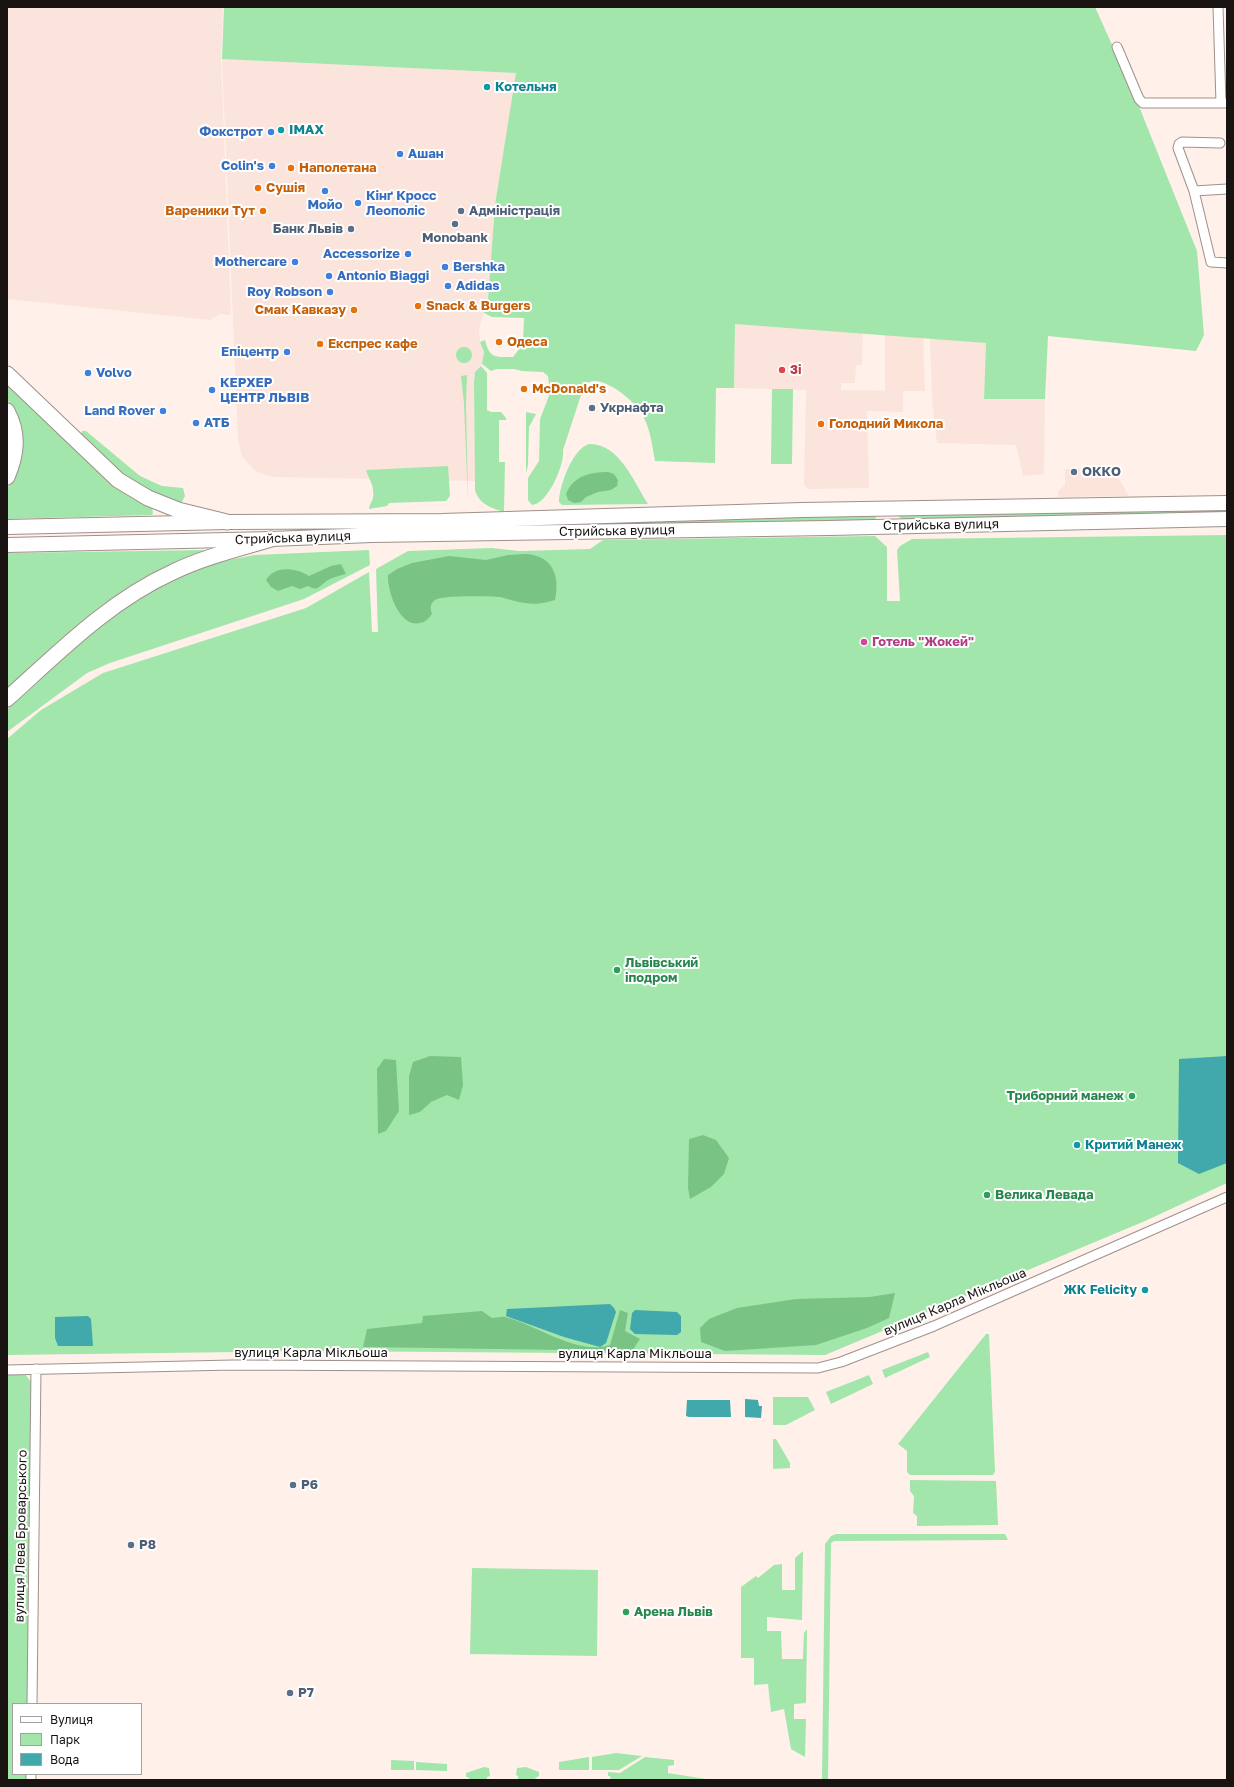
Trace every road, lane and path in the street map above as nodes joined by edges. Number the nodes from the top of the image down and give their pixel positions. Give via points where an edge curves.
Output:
1 (1218, 7) edge
2 (1117, 47) dead end
3 (1224, 103) edge
4 (1220, 143) dead end
5 (1227, 189) edge
6 (1194, 191) junction
7 (1227, 263) edge
8 (7, 374) edge
9 (7, 410) edge
10 (7, 476) edge
11 (1227, 503) edge
12 (1227, 519) edge
13 (468, 520) junction
14 (227, 522) junction
15 (7, 527) edge
16 (468, 534) junction
17 (271, 539) junction
18 (7, 545) edge
19 (7, 699) edge
20 (1227, 1197) edge
21 (36, 1369) junction
22 (7, 1370) edge
23 (32, 1703) edge

1 - 3 street
2 - 3 street via 1143,103
4 - 6 street via 1179,144 1178,148
5 - 6 street
6 - 7 street via 1211,262
8 - 14 highway via 118,480 148,498 178,510
9 - 10 highway via 16,440 16,453
11 - 13 main road, Стрийська вулиця via 810,510
12 - 16 main road, Стрийська вулиця
13 - 14 main road, Стрийська вулиця
13 - 16 main road
14 - 15 main road, Стрийська вулиця
16 - 17 main road, Стрийська вулиця
17 - 18 main road, Стрийська вулиця
17 - 19 highway via 197,562 142,587 85,629
20 - 21 street, вулиця Карла Мікльоша via 934,1326 841,1362 818,1368 233,1366
21 - 22 street, вулиця Карла Мікльоша
21 - 23 street, вулиця Лева Броварського

